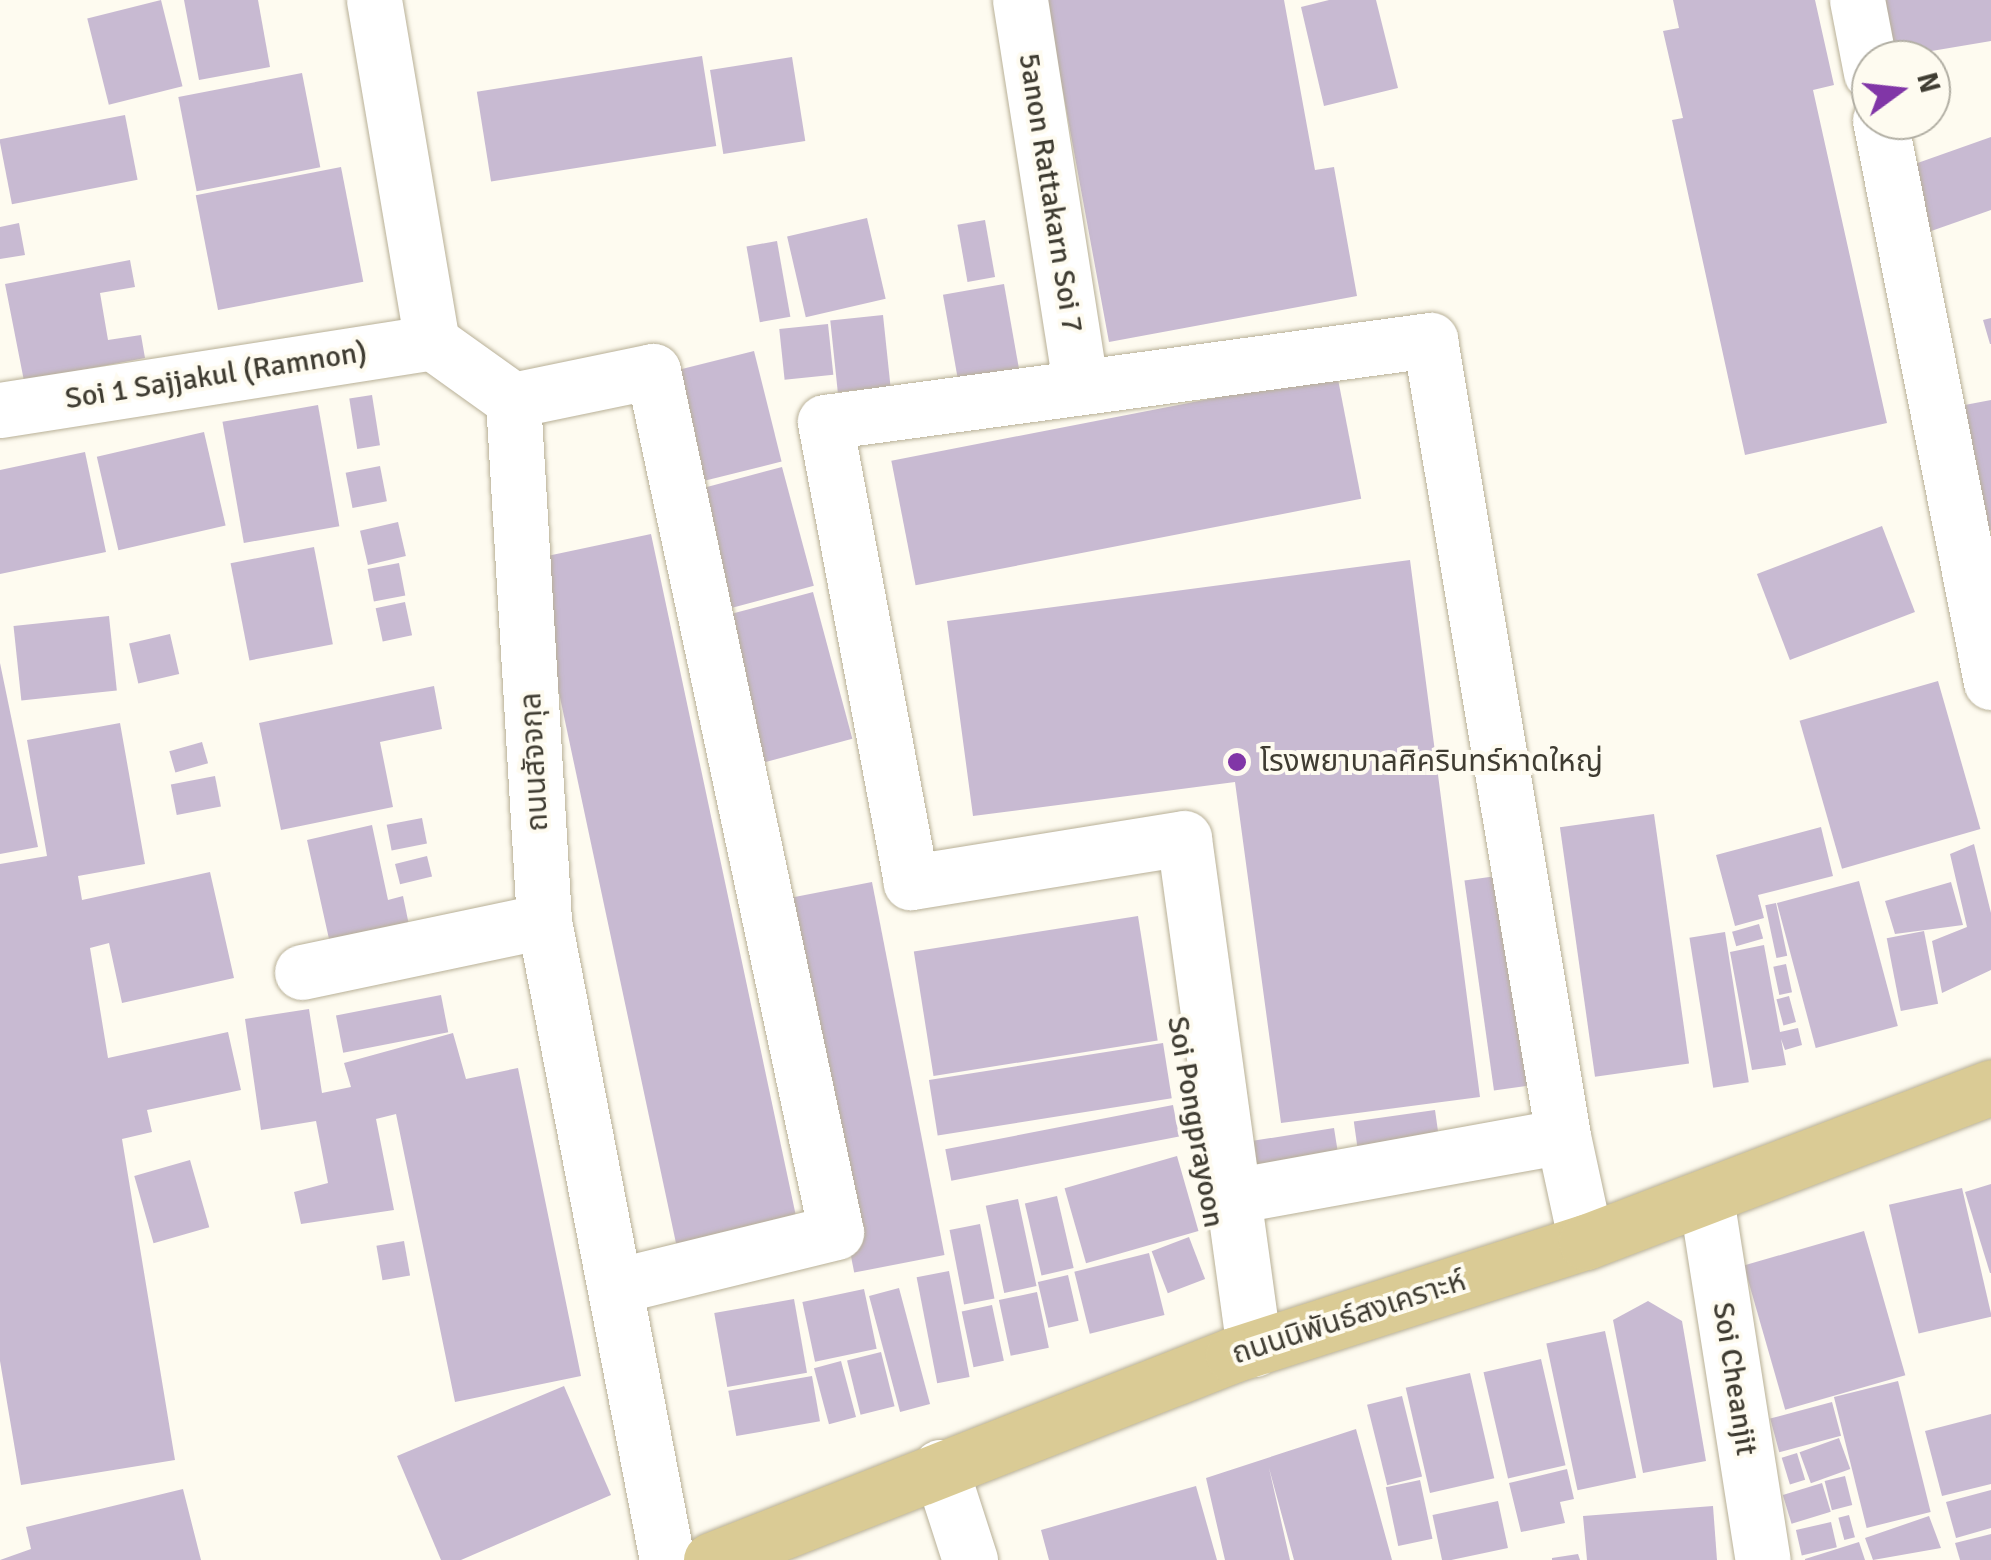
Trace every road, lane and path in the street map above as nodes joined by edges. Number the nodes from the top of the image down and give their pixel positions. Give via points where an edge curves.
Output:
1 (374, 0) edge
2 (1020, 0) edge
3 (1856, 0) edge
4 (1864, 40) edge
5 (1884, 140) edge
6 (432, 342) junction
7 (1079, 376) junction
8 (513, 400) junction
9 (0, 410) edge
10 (1991, 682) edge
11 (1156, 889) dead end
12 (544, 921) junction
13 (302, 972) dead end
14 (1991, 1087) edge
15 (1563, 1136) junction
16 (1233, 1196) junction
17 (1706, 1198) junction
18 (1586, 1242) junction
19 (620, 1284) junction
20 (1244, 1352) junction
21 (940, 1467) junction
22 (667, 1560) edge
23 (711, 1560) edge
24 (970, 1560) edge
25 (1763, 1560) edge

1 - 6 street
2 - 7 street, 5anon Rattakarn Soi 7
3 - 4 street
5 - 10 street
6 - 8 street
6 - 9 street, Soi 1 Sajjakul (Ramnon)
7 - 15 street via 1430,340
7 - 16 street via 825,422 840,512 912,882 1184,838
8 - 12 street, ถนนสัจจกุล
8 - 19 street via 653,371 836,1232
11 - 20 street, Soi Pongprayoon
12 - 13 street
12 - 19 street, ถนนสัจจกุล
14 - 17 main road, ถนนนิพันธ์สงเคราะห์
15 - 16 street
15 - 18 street
16 - 20 street
17 - 18 main road, ถนนนิพันธ์สงเคราะห์
17 - 25 street, Soi Cheanjit
18 - 20 main road, ถนนนิพันธ์สงเคราะห์
19 - 22 street, ถนนสัจจกุล
20 - 21 main road, ถนนนิพันธ์สงเคราะห์
21 - 23 main road, ถนนนิพันธ์สงเคราะห์
21 - 24 street

